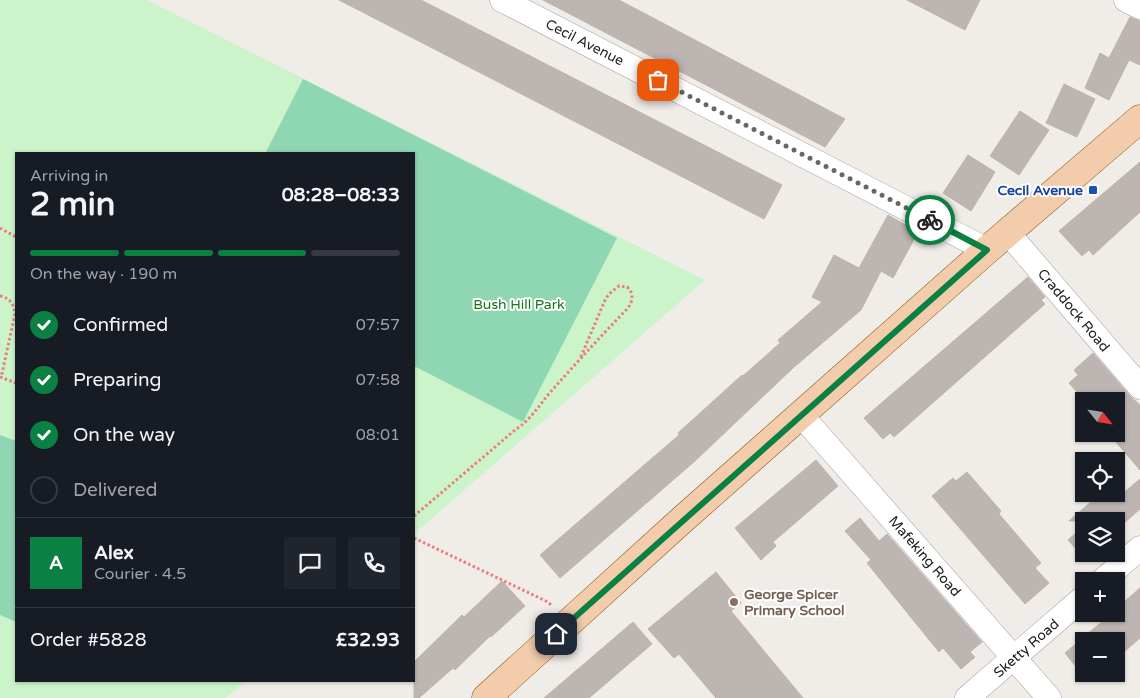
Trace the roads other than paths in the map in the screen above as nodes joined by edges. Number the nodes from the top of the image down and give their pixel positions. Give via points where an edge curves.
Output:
1 (502, 0) edge
2 (1126, 0) edge
3 (1140, 7) edge
4 (1140, 119) edge
5 (1008, 233) junction
6 (987, 250) junction
7 (1140, 387) edge
8 (801, 415) junction
9 (1140, 548) edge
10 (1112, 572) edge
11 (1075, 605) edge
12 (1014, 658) junction
13 (486, 698) edge
14 (967, 698) edge
15 (1049, 698) edge

1 - 6 street, Cecil Avenue
2 - 3 street
4 - 5 main road
5 - 6 main road
5 - 7 street, Craddock Road
6 - 8 main road
8 - 12 street, Mafeking Road
8 - 13 main road
9 - 10 street
11 - 12 street, Sketty Road
12 - 14 street, Sketty Road
12 - 15 street, Mafeking Road

